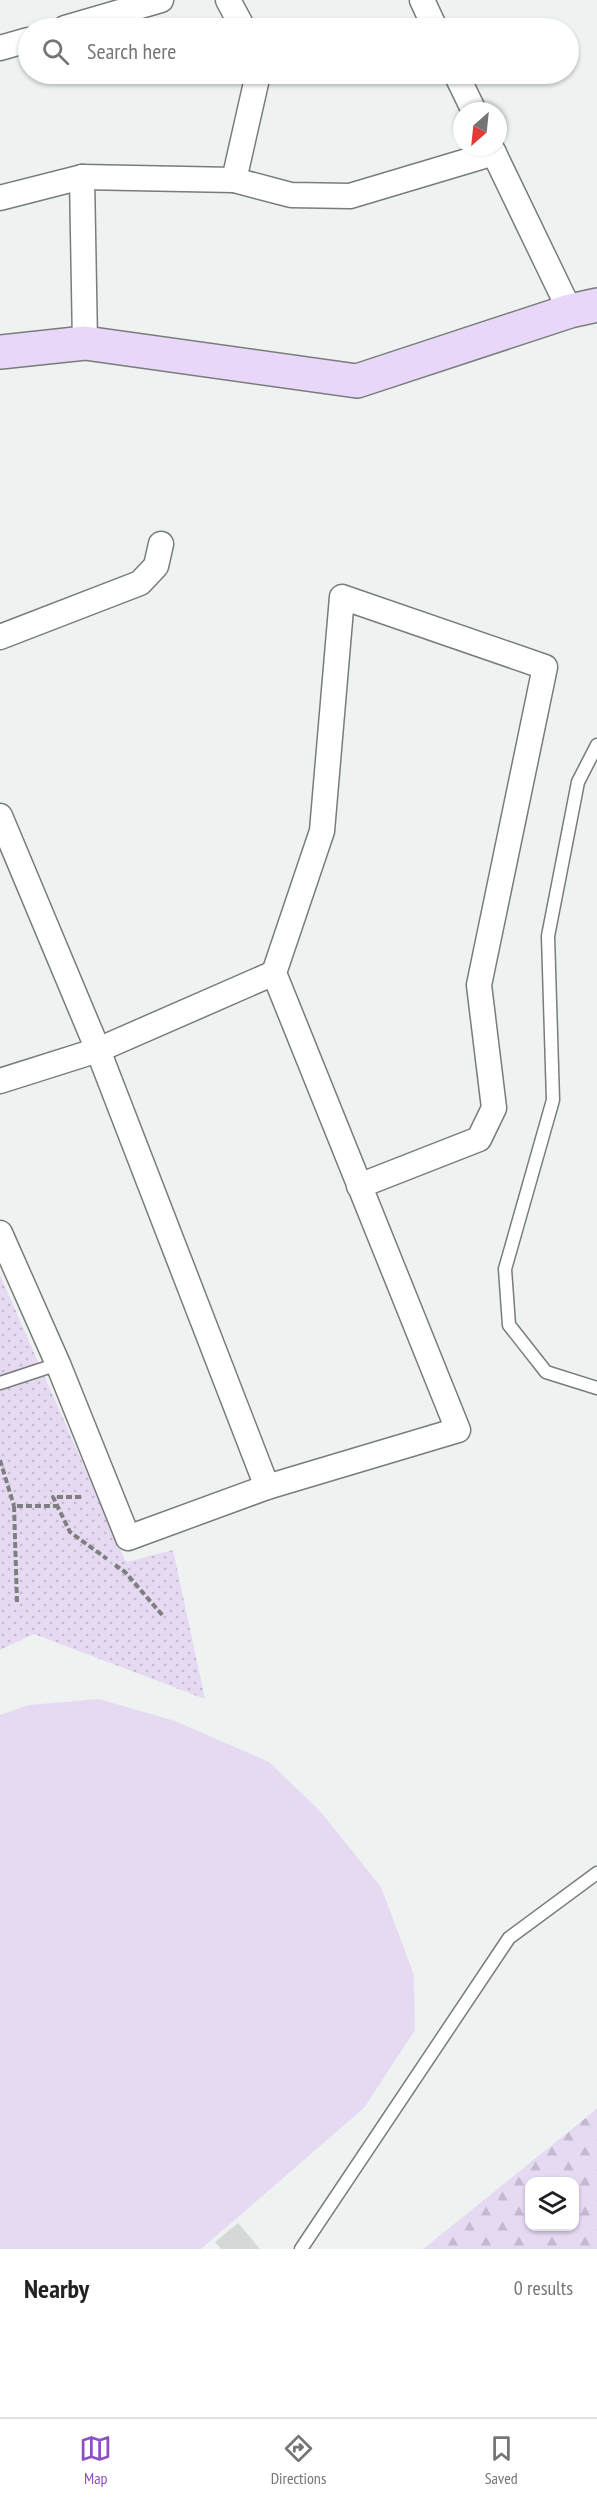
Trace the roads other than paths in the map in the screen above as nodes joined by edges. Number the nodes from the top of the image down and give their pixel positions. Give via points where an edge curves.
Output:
1 (161, 0) edge
2 (228, 0) edge
3 (422, 0) edge
4 (99, 18) edge
5 (238, 18) edge
6 (430, 18) edge
7 (18, 42) edge
8 (0, 48) edge
9 (256, 84) edge
10 (461, 84) edge
11 (470, 102) edge
12 (474, 156) edge
13 (496, 156) edge
14 (82, 177) junction
15 (234, 180) junction
16 (0, 198) edge
17 (584, 308) edge
18 (85, 343) junction
19 (0, 352) edge
20 (161, 544) dead end
21 (0, 637) edge
22 (597, 745) edge
23 (0, 816) edge
24 (274, 973) junction
25 (98, 1050) junction
26 (0, 1081) edge
27 (358, 1186) junction
28 (0, 1233) edge
29 (58, 1364) junction
30 (0, 1383) edge
31 (597, 1389) edge
32 (267, 1486) junction
33 (597, 1872) edge
34 (301, 2249) edge

1 - 4 street
2 - 5 street
3 - 6 street
7 - 8 street
9 - 15 street
10 - 11 street
12 - 15 street via 350,196 291,195
13 - 17 street
14 - 15 street
14 - 16 street
14 - 18 street
17 - 18 street via 357,381
18 - 19 street
20 - 21 street via 156,566 140,583
22 - 31 lane via 578,782 548,936 553,1100 505,1269 509,1324 538,1363 546,1372
23 - 25 street
24 - 25 street
24 - 27 street
24 - 27 street via 322,831 342,597 545,667 479,985 494,1108 479,1139
25 - 26 street
25 - 32 street
27 - 32 street via 458,1430
28 - 29 street
29 - 30 lane
29 - 32 street via 128,1538
33 - 34 lane via 509,1938

